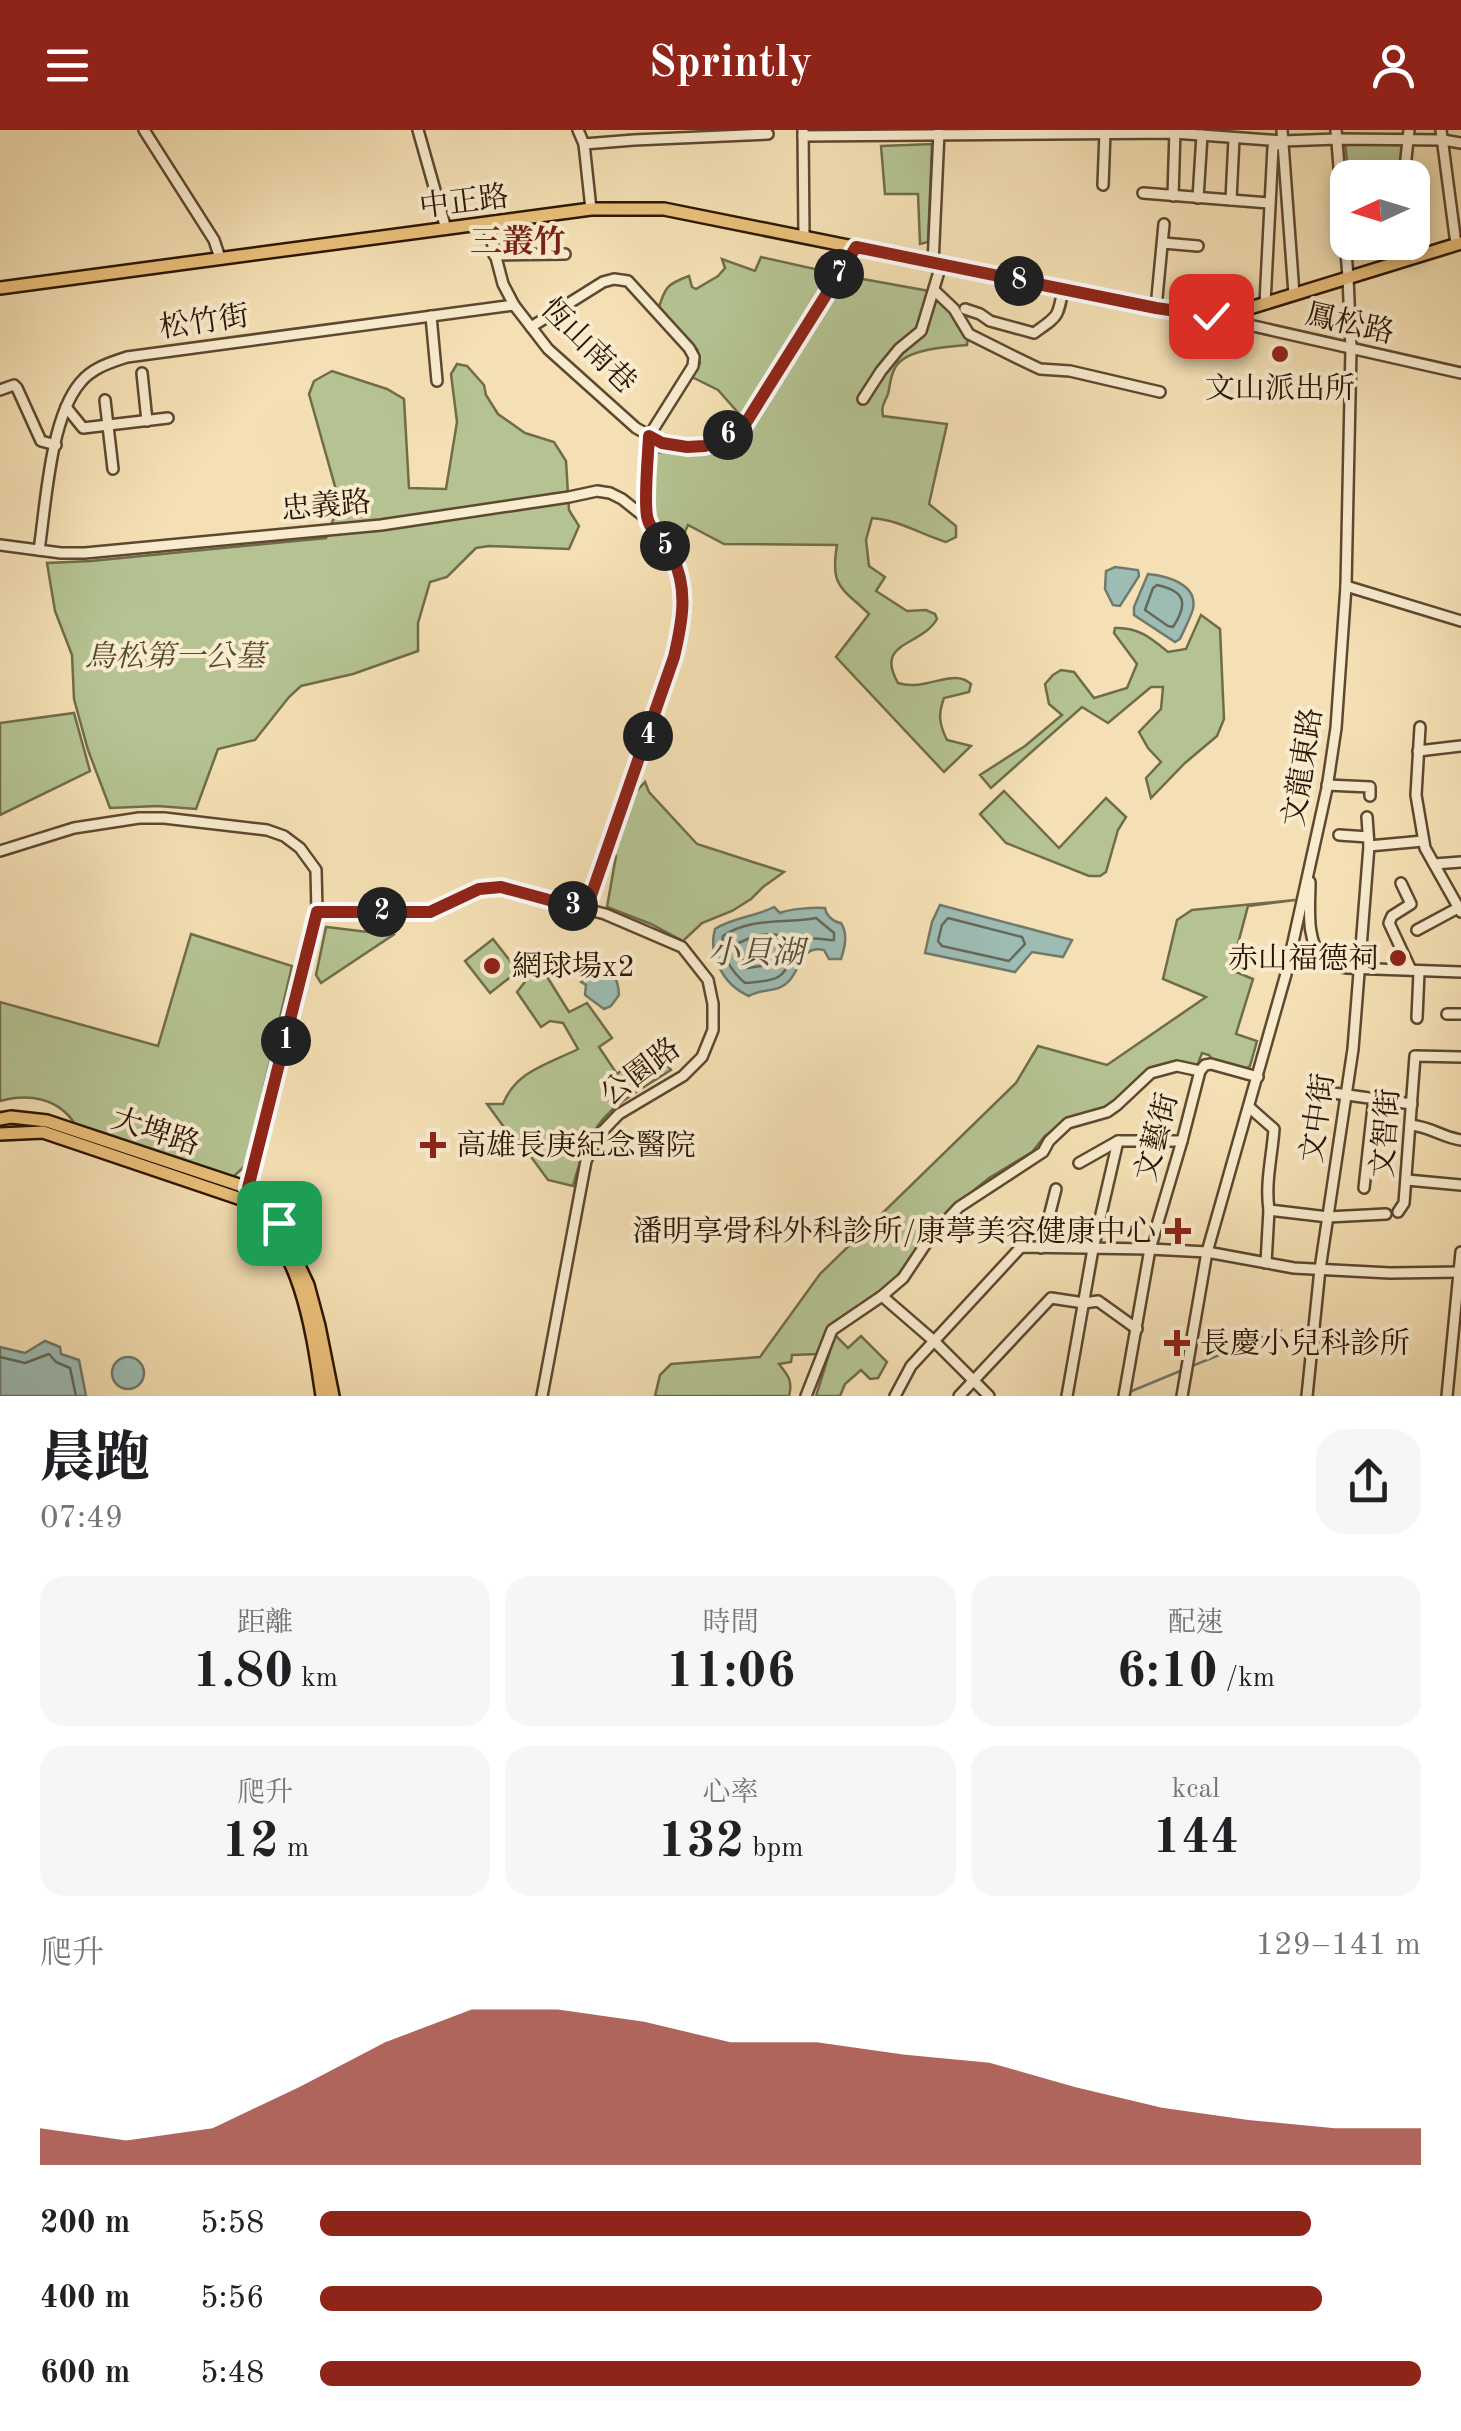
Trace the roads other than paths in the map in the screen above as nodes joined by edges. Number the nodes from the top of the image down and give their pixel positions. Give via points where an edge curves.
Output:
1 (144, 130) edge
2 (418, 130) edge
3 (578, 130) edge
4 (939, 132) edge
5 (994, 132) edge
6 (1020, 132) edge
7 (1105, 132) edge
8 (1174, 132) edge
9 (803, 133) edge
10 (768, 134) dead end
11 (1336, 134) edge
12 (1202, 135) junction
13 (1442, 135) edge
14 (1282, 136) edge
15 (1408, 136) edge
16 (1234, 138) junction
17 (1461, 143) edge
18 (584, 144) junction
19 (1103, 185) dead end
20 (1142, 193) dead end
21 (1173, 196) junction
22 (1198, 198) junction
23 (1231, 200) junction
24 (1269, 204) junction
25 (591, 209) junction
26 (486, 224) junction
27 (1164, 224) dead end
28 (446, 229) junction
29 (804, 237) junction
30 (1162, 243) junction
31 (1458, 244) edge
32 (1198, 246) dead end
33 (856, 247) junction
34 (565, 254) dead end
35 (494, 255) junction
36 (220, 258) junction
37 (937, 265) junction
38 (1348, 277) junction
39 (0, 288) edge
40 (1063, 289) junction
41 (934, 290) junction
42 (1294, 294) junction
43 (1265, 303) junction
44 (514, 305) junction
45 (1156, 308) junction
46 (965, 309) dead end
47 (431, 316) junction
48 (1211, 316) junction
49 (531, 328) junction
50 (1351, 349) junction
51 (142, 372) dead end
52 (1461, 373) edge
53 (438, 381) dead end
54 (0, 390) edge
55 (1160, 392) dead end
56 (863, 399) dead end
57 (105, 400) dead end
58 (66, 407) junction
59 (168, 418) dead end
60 (148, 421) junction
61 (108, 425) junction
62 (649, 436) junction
63 (56, 446) junction
64 (113, 469) dead end
65 (647, 519) junction
66 (0, 545) edge
67 (39, 550) junction
68 (1346, 586) junction
69 (1461, 621) edge
70 (1420, 727) dead end
71 (1461, 746) edge
72 (1418, 750) junction
73 (1327, 785) junction
74 (1370, 796) dead end
75 (1368, 817) dead end
76 (1339, 835) dead end
77 (1423, 841) junction
78 (1369, 842) junction
79 (0, 851) edge
80 (1461, 862) edge
81 (1310, 864) junction
82 (1434, 864) junction
83 (1401, 883) dead end
84 (586, 910) junction
85 (1460, 910) edge
86 (317, 912) junction
87 (1417, 930) dead end
88 (1360, 969) junction
89 (1415, 971) junction
90 (1461, 972) edge
91 (1447, 1014) dead end
92 (1461, 1014) edge
93 (1417, 1018) dead end
94 (1461, 1056) edge
95 (1200, 1071) junction
96 (1258, 1076) junction
97 (1326, 1092) dead end
98 (1346, 1094) junction
99 (1374, 1098) junction
100 (1412, 1104) junction
101 (1249, 1107) junction
102 (0, 1119) edge
103 (1410, 1124) junction
104 (0, 1134) edge
105 (1461, 1140) edge
106 (1118, 1141) junction
107 (1182, 1142) junction
108 (1079, 1162) dead end
109 (1407, 1180) junction
110 (1461, 1185) edge
111 (1364, 1188) dead end
112 (1056, 1189) dead end
113 (246, 1194) junction
114 (1268, 1210) junction
115 (1328, 1217) junction
116 (1041, 1248) junction
117 (1093, 1248) junction
118 (1150, 1249) junction
119 (1207, 1252) junction
120 (1461, 1252) edge
121 (1266, 1263) junction
122 (1320, 1269) junction
123 (1460, 1273) edge
124 (882, 1296) junction
125 (1084, 1303) junction
126 (1136, 1329) junction
127 (934, 1341) junction
128 (974, 1380) junction
129 (1125, 1394) edge
130 (322, 1396) edge
131 (333, 1396) edge
132 (542, 1396) edge
133 (806, 1396) edge
134 (896, 1396) edge
135 (959, 1396) edge
136 (989, 1396) edge
137 (1067, 1396) edge
138 (1182, 1396) edge
139 (1307, 1396) edge
140 (1447, 1396) edge

1 - 36 street
2 - 28 street
3 - 18 street
4 - 5 street
4 - 9 street
4 - 37 street
5 - 6 street
6 - 7 street
7 - 8 street
7 - 19 street
8 - 12 street
8 - 21 street
9 - 29 street
10 - 18 street
11 - 14 street
11 - 15 street
11 - 38 street, 文龍東路
12 - 16 street
12 - 22 street
13 - 15 street
13 - 17 street
13 - 31 street
14 - 16 street
14 - 24 street via 1272,147
14 - 42 street
16 - 23 street
18 - 25 street
20 - 21 street
21 - 22 street
22 - 23 street
23 - 24 street
24 - 43 street
25 - 26 main road, 中正路
25 - 29 main road, 中正路 via 664,209
26 - 28 main road, 中正路
26 - 35 street, 恆山南巷
27 - 30 street
28 - 36 main road, 中正路
29 - 33 main road, 中正路
30 - 32 street
30 - 45 street
31 - 38 main road
33 - 37 main road, 中正路
33 - 62 street via 742,429 705,446
34 - 35 street
35 - 44 street, 恆山南巷
36 - 39 main road, 中正路
37 - 40 main road, 鳳松路
37 - 41 street
38 - 42 main road
38 - 50 street, 文龍東路
40 - 45 main road, 鳳松路
40 - 46 street via 1058,314 1034,333
41 - 55 street via 969,334 1017,358
41 - 56 street via 921,331 881,370
42 - 43 main road
43 - 48 main road
44 - 47 street, 松竹街
44 - 49 street, 恆山南巷
45 - 48 main road, 鳳松路
47 - 53 street
47 - 58 street, 松竹街 via 127,357 82,380
48 - 50 street, 鳳松路
49 - 62 street, 恆山南巷
49 - 62 street via 603,282 628,281 694,357
50 - 52 street, 鳳松路
50 - 68 street, 文龍東路
51 - 60 street
54 - 63 street via 14,385 41,440
57 - 61 street
58 - 61 street via 83,428
58 - 63 street, 松竹街
59 - 60 street
60 - 61 street
61 - 64 street
62 - 65 street
63 - 67 street, 松竹街
65 - 67 street, 忠義路 via 598,491 381,525 85,552
65 - 84 street via 672,554 684,603 681,628
66 - 67 street, 忠義路
68 - 69 street
68 - 73 street, 文龍東路
70 - 72 street
71 - 72 street
72 - 77 street
73 - 74 street via 1370,787
73 - 81 street, 文龍東路
75 - 78 street, 文中街
76 - 78 street
77 - 78 street
77 - 82 street
78 - 88 street, 文中街
79 - 86 street via 74,828 140,818 267,830 300,848 316,870
80 - 82 street
81 - 88 street via 1310,922 1322,958
81 - 96 street, 文龍東路
82 - 85 street
83 - 89 street via 1411,904 1389,923
84 - 86 street, 公園路 via 501,887 479,889 430,912
84 - 132 street, 公園路 via 682,946 708,980 713,1030 702,1057 684,1076 619,1114 586,1161
85 - 87 street
86 - 113 street
88 - 89 street
88 - 98 street, 文中街
89 - 90 street
89 - 93 street
91 - 92 street
94 - 100 street, 文智街 via 1416,1056
95 - 96 street, 文藝街 via 1211,1064
95 - 107 street, 文藝街
95 - 124 street via 1178,1066 1151,1073 1107,1112 1068,1124 1044,1152 958,1207
96 - 101 street, 文龍東路
97 - 98 street
98 - 99 street
98 - 115 street, 文中街
99 - 100 street
99 - 111 street
100 - 103 street, 文智街
101 - 114 street via 1274,1129
101 - 119 street, 文龍東路
102 - 113 main road, 大埤路 via 48,1121
103 - 105 street
103 - 109 street, 文智街
104 - 113 main road, 大埤路 via 43,1132
106 - 107 street
106 - 108 street
106 - 117 street
107 - 118 street, 文藝街
109 - 110 street
109 - 115 street, 文智街 via 1404,1203 1392,1213
112 - 116 street
113 - 130 main road, 大埤路 via 290,1261
113 - 131 main road via 279,1223 308,1285
114 - 115 street, 文智街
114 - 121 street
115 - 122 street, 文中街
116 - 117 street
116 - 127 street via 1021,1248
117 - 118 street
117 - 125 street
118 - 119 street
118 - 126 street, 文藝街
119 - 121 street
119 - 138 street, 文龍東路
120 - 123 street
121 - 122 street
122 - 123 street
122 - 139 street, 文中街
123 - 140 street
124 - 127 street
124 - 133 street via 832,1330
125 - 126 street via 1098,1301
125 - 128 street via 1051,1298
125 - 137 street
126 - 129 street, 文藝街
127 - 128 street
127 - 134 street
128 - 135 street
128 - 136 street

